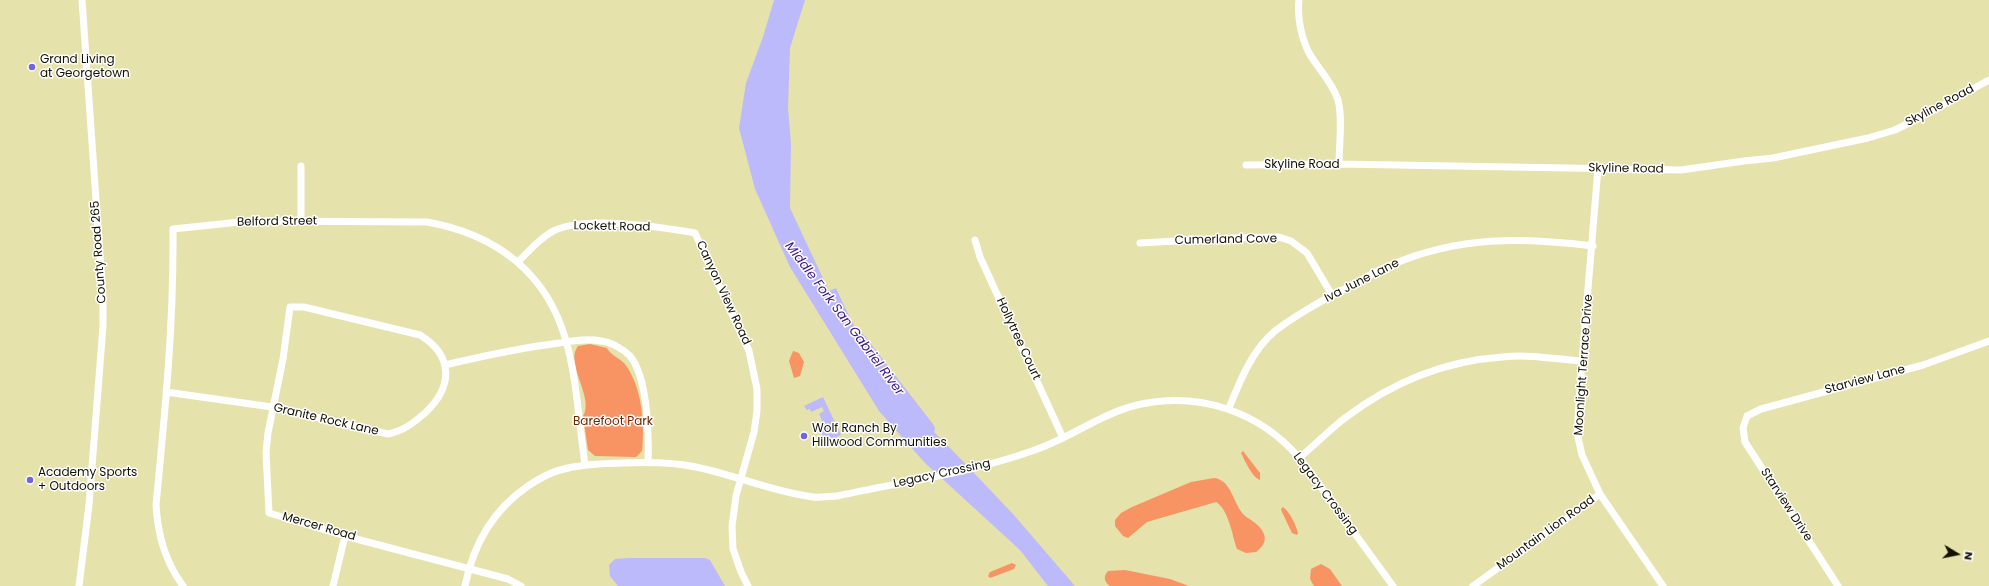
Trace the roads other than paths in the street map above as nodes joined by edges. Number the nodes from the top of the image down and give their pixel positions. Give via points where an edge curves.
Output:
1 (82, 0) edge
2 (1299, 0) edge
3 (1989, 80) edge
4 (1339, 164) junction
5 (1246, 165) dead end
6 (301, 166) dead end
7 (1598, 168) junction
8 (301, 221) junction
9 (695, 233) joint
10 (975, 240) dead end
11 (1140, 243) dead end
12 (1593, 246) junction
13 (518, 262) junction
14 (1332, 295) junction
15 (1989, 341) edge
16 (566, 342) junction
17 (1582, 361) junction
18 (445, 365) junction
19 (166, 392) junction
20 (272, 407) junction
21 (1229, 408) junction
22 (1745, 421) joint
23 (1063, 438) junction
24 (1299, 458) junction
25 (648, 462) junction
26 (585, 464) junction
27 (741, 480) junction
28 (1600, 494) junction
29 (345, 536) junction
30 (468, 568) junction
31 (1659, 585) edge
32 (79, 586) edge
33 (183, 586) edge
34 (333, 586) edge
35 (465, 586) edge
36 (522, 586) edge
37 (748, 586) edge
38 (1394, 586) edge
39 (1473, 586) edge
40 (1838, 586) edge

1 - 32 street, County Road 265 via 103,326 89,505
2 - 4 street via 1301,32 1308,51 1332,86 1338,100
3 - 7 street, Skyline Road via 1937,110 1895,130 1840,145 1773,158 1681,170
4 - 5 street, Skyline Road
4 - 7 street, Skyline Road
6 - 8 street
7 - 12 street, Moonlight Terrace Drive
8 - 13 street, Belford Street via 427,222 471,233
8 - 19 street, Belford Street via 249,221 173,229 174,290
9 - 13 street, Lockett Road via 661,228 578,224 562,227 550,233
9 - 27 street, Canyon View Road via 749,350 757,389 758,411
10 - 23 street, Hollytree Court via 980,257
11 - 14 street, Cumerland Cove via 1279,237 1291,241 1307,253
12 - 14 street, Iva June Lane via 1514,240 1440,248 1390,265
12 - 17 street, Moonlight Terrace Drive
13 - 16 street, Belford Street via 536,281 548,300 562,326
14 - 21 street, Iva June Lane via 1275,331 1264,343 1242,377
15 - 22 street, Starview Lane via 1923,365 1760,409 1747,416
16 - 18 street via 520,348
16 - 25 street via 601,341 617,347 629,356 641,380 648,424
16 - 26 street, Belford Street
17 - 24 street via 1503,357 1441,368 1411,378 1345,418
17 - 28 street, Moonlight Terrace Drive via 1577,433 1582,454
18 - 20 street, Granite Rock Lane via 446,382 441,394 433,405 402,431 381,434
18 - 20 street, Mercer Road via 435,346 420,335 304,307 290,307 283,359
19 - 20 street, Granite Rock Lane
19 - 33 street, Belford Street via 156,506 157,526 163,551
20 - 29 street, Mercer Road via 266,452 269,513
21 - 23 street, Legacy Crossing via 1193,401 1168,400 1138,405 1113,412
21 - 24 street, Legacy Crossing via 1257,423
22 - 40 street, Starview Drive via 1743,436 1746,442
23 - 27 street, Legacy Crossing via 989,465 837,496 814,497
24 - 38 street, Legacy Crossing
25 - 26 street, Legacy Crossing
25 - 27 street, Legacy Crossing via 695,467
26 - 30 street, Legacy Crossing via 558,470 537,480 514,496 494,516
27 - 37 street, Canyon View Road via 733,512 734,549
28 - 31 street, Moonlight Terrace Drive
28 - 39 street, Mountain Lion Road
29 - 30 street, Mercer Road
29 - 34 street
30 - 35 street, Legacy Crossing
30 - 36 street, Mercer Road via 508,579

